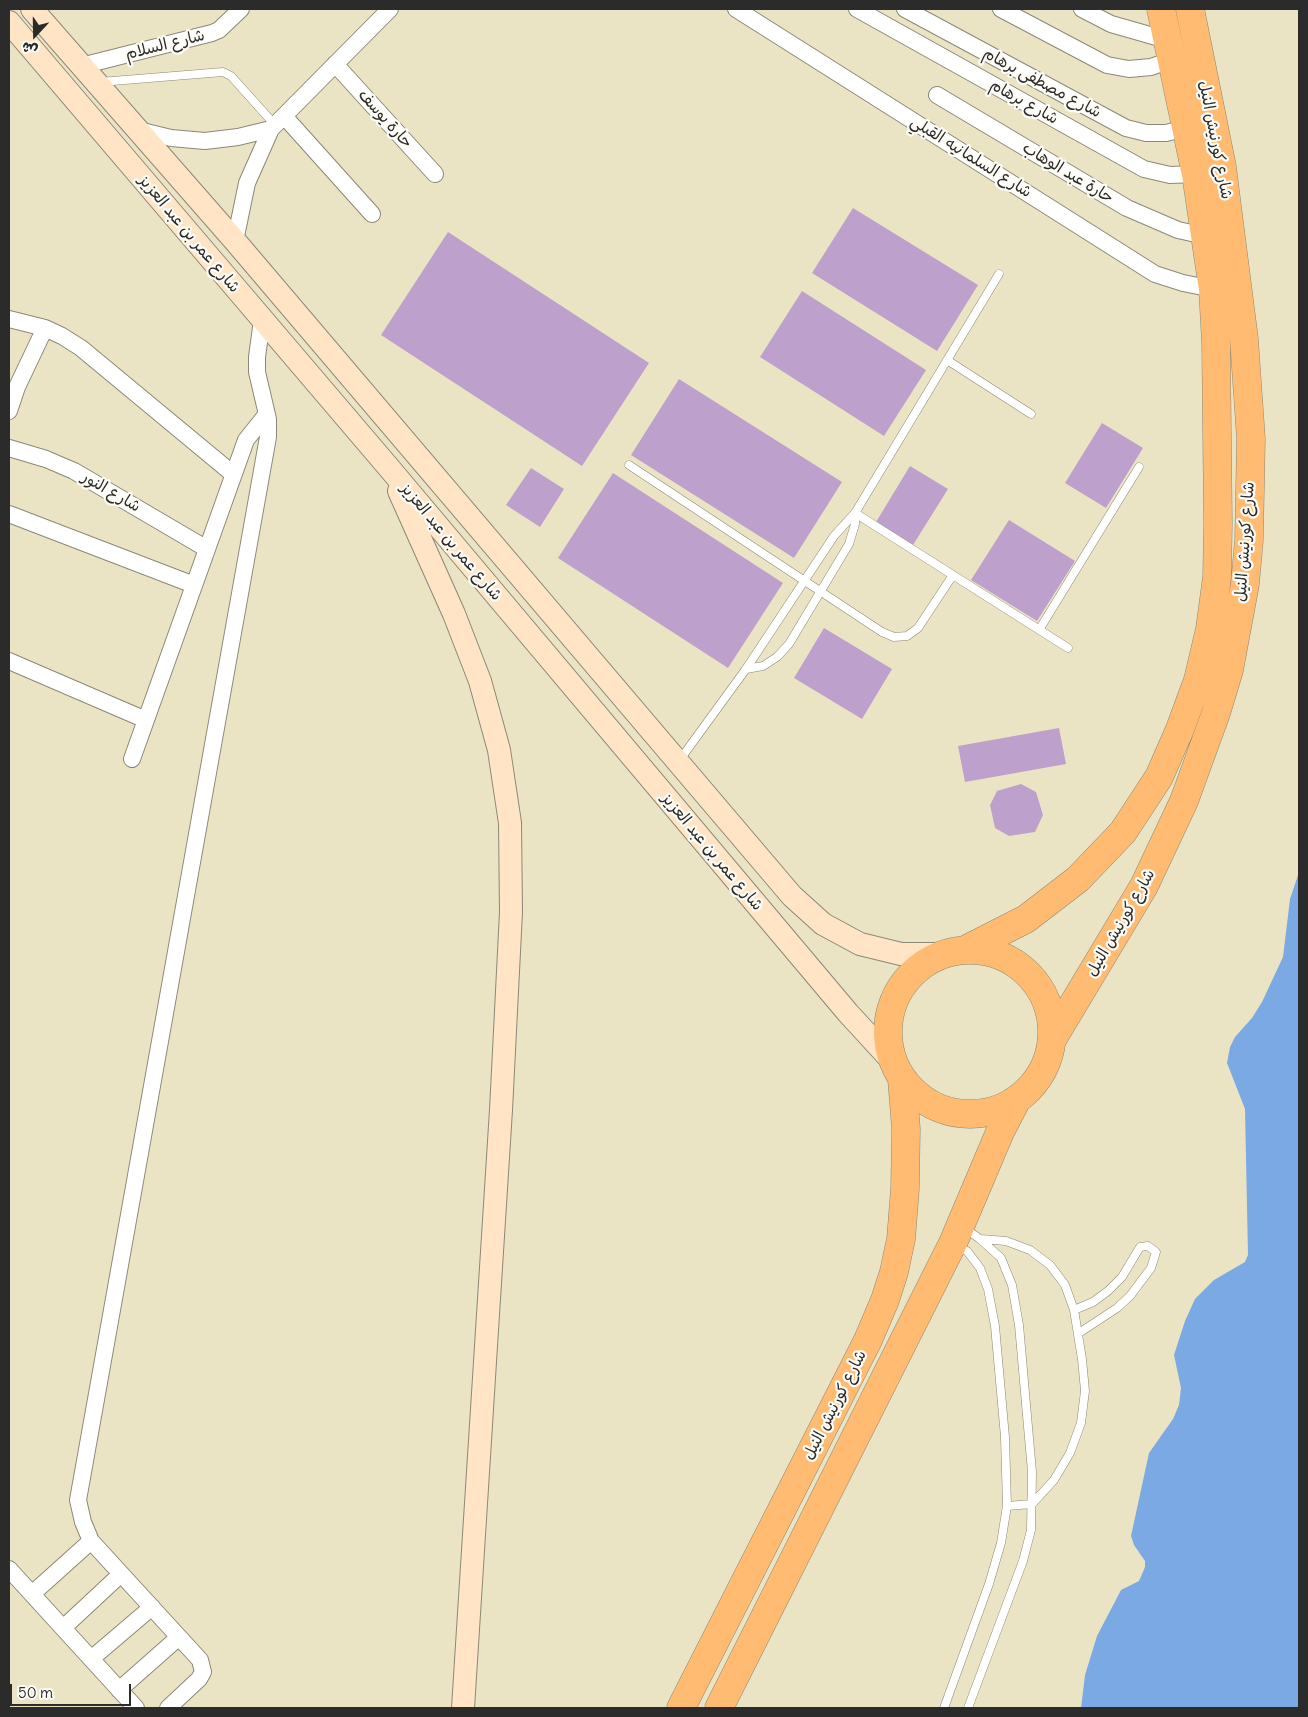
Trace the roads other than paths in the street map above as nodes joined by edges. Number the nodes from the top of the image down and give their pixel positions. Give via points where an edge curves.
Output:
1 (32, 9) edge
2 (241, 9) edge
3 (390, 9) edge
4 (736, 9) edge
5 (857, 9) edge
6 (904, 9) edge
7 (1002, 9) edge
8 (1082, 9) edge
9 (1161, 9) edge
10 (1190, 9) edge
11 (9, 22) edge
12 (1169, 50) junction
13 (335, 64) junction
14 (82, 66) junction
15 (96, 82) junction
16 (937, 94) dead end
17 (277, 123) junction
18 (1186, 128) junction
19 (138, 130) junction
20 (436, 174) dead end
21 (1196, 174) junction
22 (372, 214) dead end
23 (1205, 236) junction
24 (235, 241) junction
25 (999, 274) dead end
26 (1213, 289) junction
27 (9, 319) edge
28 (262, 320) junction
29 (45, 328) junction
30 (947, 360) junction
31 (13, 386) edge
32 (9, 411) edge
33 (1031, 414) dead end
34 (266, 415) junction
35 (9, 448) edge
36 (630, 466) dead end
37 (1139, 467) dead end
38 (390, 469) junction
39 (233, 474) junction
40 (854, 513) junction
41 (9, 514) edge
42 (207, 549) junction
43 (953, 575) junction
44 (803, 580) junction
45 (194, 584) junction
46 (820, 591) junction
47 (1039, 630) junction
48 (1068, 648) dead end
49 (9, 661) edge
50 (746, 669) junction
51 (146, 720) junction
52 (132, 759) dead end
53 (678, 762) junction
54 (955, 952) junction
55 (1053, 1038) junction
56 (898, 1071) junction
57 (1016, 1101) junction
58 (964, 1235) junction
59 (1074, 1310) junction
60 (1078, 1333) junction
61 (1032, 1504) junction
62 (1006, 1506) junction
63 (91, 1541) junction
64 (9, 1569) edge
65 (121, 1574) junction
66 (32, 1594) junction
67 (152, 1607) junction
68 (63, 1628) junction
69 (179, 1637) junction
70 (92, 1659) junction
71 (120, 1690) junction
72 (136, 1708) edge
73 (168, 1708) edge
74 (463, 1708) edge
75 (681, 1708) edge
76 (719, 1708) edge
77 (944, 1708) edge
78 (968, 1708) edge

1 - 14 main road, شارع عمر بن عبد العزيز
2 - 14 street, شارع السلام via 212,33
3 - 13 street
4 - 26 street, شارع السلمانيه القبلي via 1155,274
5 - 21 street, شارع برهام via 1144,169 1170,175
6 - 18 street, شارع مصطفى برهام via 1126,128 1146,133
7 - 12 street via 1107,65 1129,69 1151,67
8 - 12 street
9 - 12 highway, شارع كورنيش النيل
10 - 55 highway, شارع كورنيش النيل via 1222,167 1244,339 1251,439 1245,584 1229,670 1184,801 1144,886
11 - 28 main road, شارع عمر بن عبد العزيز
12 - 18 highway, شارع كورنيش النيل
13 - 17 street
13 - 20 street, حارة يوسف
14 - 15 main road, شارع عمر بن عبد العزيز
15 - 17 lane via 224,72
15 - 19 main road, شارع عمر بن عبد العزيز
16 - 23 street, حارة عبد الوهاب via 1127,208 1160,224
17 - 19 street via 238,138 205,141 171,138
17 - 22 street
17 - 24 street via 247,183
18 - 21 highway, شارع كورنيش النيل
19 - 24 main road, شارع عمر بن عبد العزيز
21 - 23 highway, شارع كورنيش النيل
23 - 26 highway, شارع كورنيش النيل
24 - 53 main road, شارع عمر بن عبد العزيز
25 - 30 lane
26 - 54 highway, شارع كورنيش النيل via 1217,577 1198,680 1180,729 1159,777 1123,832 1078,880 1026,919
27 - 29 street
28 - 34 street via 257,372
28 - 38 main road, شارع عمر بن عبد العزيز
29 - 31 street
29 - 39 street via 81,348
30 - 33 lane
30 - 40 lane
31 - 32 street
34 - 39 street via 246,440
34 - 63 street via 268,437 78,1500 82,1522
35 - 42 street, شارع النور via 74,471
36 - 44 lane
37 - 47 lane
38 - 56 main road, شارع عمر بن عبد العزيز
38 - 74 main road via 480,681 499,750 510,823 511,912 501,1110
39 - 42 street
40 - 43 lane
40 - 44 lane
40 - 46 lane via 853,534
41 - 45 street
42 - 45 street
43 - 46 lane via 918,628 907,636 894,637 882,632
43 - 47 lane
44 - 46 lane
44 - 50 lane
45 - 51 street
46 - 50 lane via 777,657 763,666
47 - 48 lane
49 - 51 street
50 - 53 lane
51 - 52 street
53 - 54 main road, شارع عمر بن عبد العزيز via 792,896 823,924 860,944 901,954
54 - 55 highway via 1001,955 1030,975 1048,1004
54 - 56 highway via 923,964 906,979 895,998 888,1019 888,1041
55 - 57 highway via 1047,1063 1039,1077
56 - 57 highway via 916,1095 954,1113 976,1114
56 - 75 highway, شارع كورنيش النيل via 906,1129 903,1214 901,1239 885,1300 868,1340
57 - 58 highway, شارع كورنيش النيل
58 - 59 lane via 1006,1241 1030,1250 1050,1265 1065,1285
58 - 61 lane via 1001,1258 1012,1285 1030,1439
58 - 62 lane via 967,1251 980,1268 995,1326 1005,1437
58 - 76 highway, شارع كورنيش النيل
59 - 60 lane
59 - 60 lane via 1108,1291 1122,1277 1140,1247 1148,1246 1156,1252 1151,1268 1130,1296
60 - 61 lane via 1085,1391 1081,1422 1070,1453 1054,1480
61 - 62 lane
61 - 78 lane via 1031,1530 1023,1561
62 - 77 lane via 1001,1543 991,1576
63 - 65 street
63 - 66 street
64 - 66 street
65 - 67 street
65 - 68 street
66 - 68 street
67 - 69 street
67 - 70 street
68 - 70 street
69 - 71 street
69 - 73 street via 200,1660 203,1672
70 - 71 street
71 - 72 street

